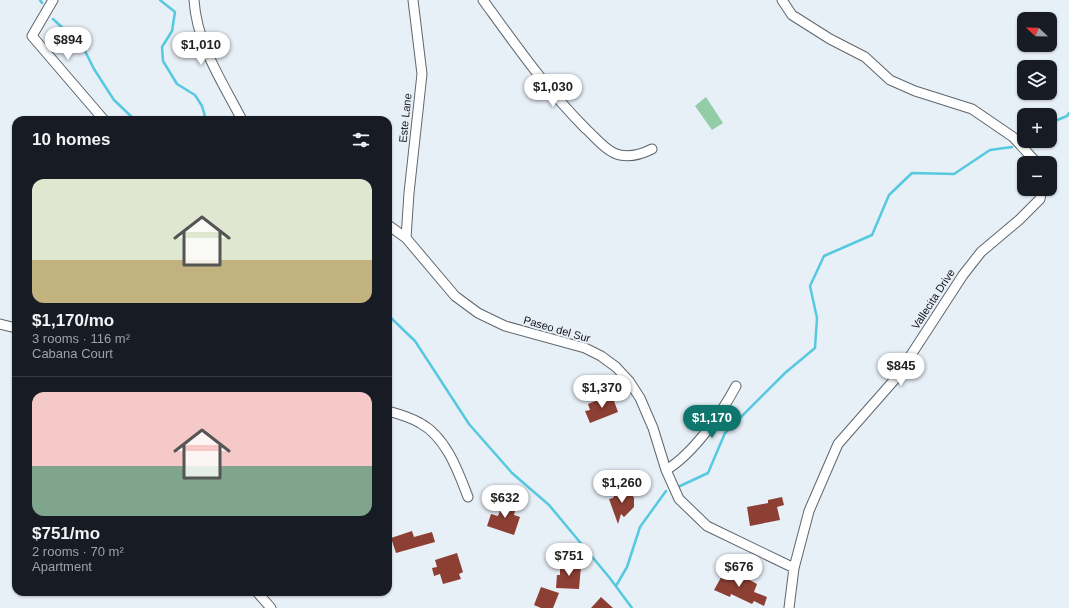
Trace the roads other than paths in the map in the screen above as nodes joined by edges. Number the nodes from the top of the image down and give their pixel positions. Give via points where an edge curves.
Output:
1 (53, 0) edge
2 (194, 0) edge
3 (413, 0) edge
4 (483, 0) edge
5 (782, 0) edge
6 (101, 116) edge
7 (240, 116) edge
8 (652, 149) dead end
9 (1031, 156) edge
10 (1041, 196) edge
11 (392, 228) edge
12 (406, 238) junction
13 (0, 324) edge
14 (12, 327) edge
15 (736, 386) dead end
16 (392, 412) edge
17 (666, 470) junction
18 (468, 497) dead end
19 (794, 568) junction
20 (260, 596) edge
21 (271, 608) edge
22 (789, 608) edge

1 - 6 street via 32,36
2 - 7 street via 198,26 208,57
3 - 12 street, Este Lane via 422,74
4 - 8 street via 553,93 599,142 613,152 628,156
5 - 9 street via 792,15 865,57 890,80 915,91 972,109 1014,137
10 - 19 street, Vallecita Drive via 1019,220 981,252 963,275 896,378 838,444 809,511
11 - 12 street, Paseo del Sur
12 - 17 street, Paseo del Sur via 455,296 478,313 505,326 586,348 616,366 640,398 653,428
13 - 14 street
15 - 17 street via 694,446
16 - 18 street via 420,422 433,432 453,460
17 - 19 street, Paseo del Sur via 679,499 707,526
19 - 22 street, Vallecita Drive
20 - 21 street

